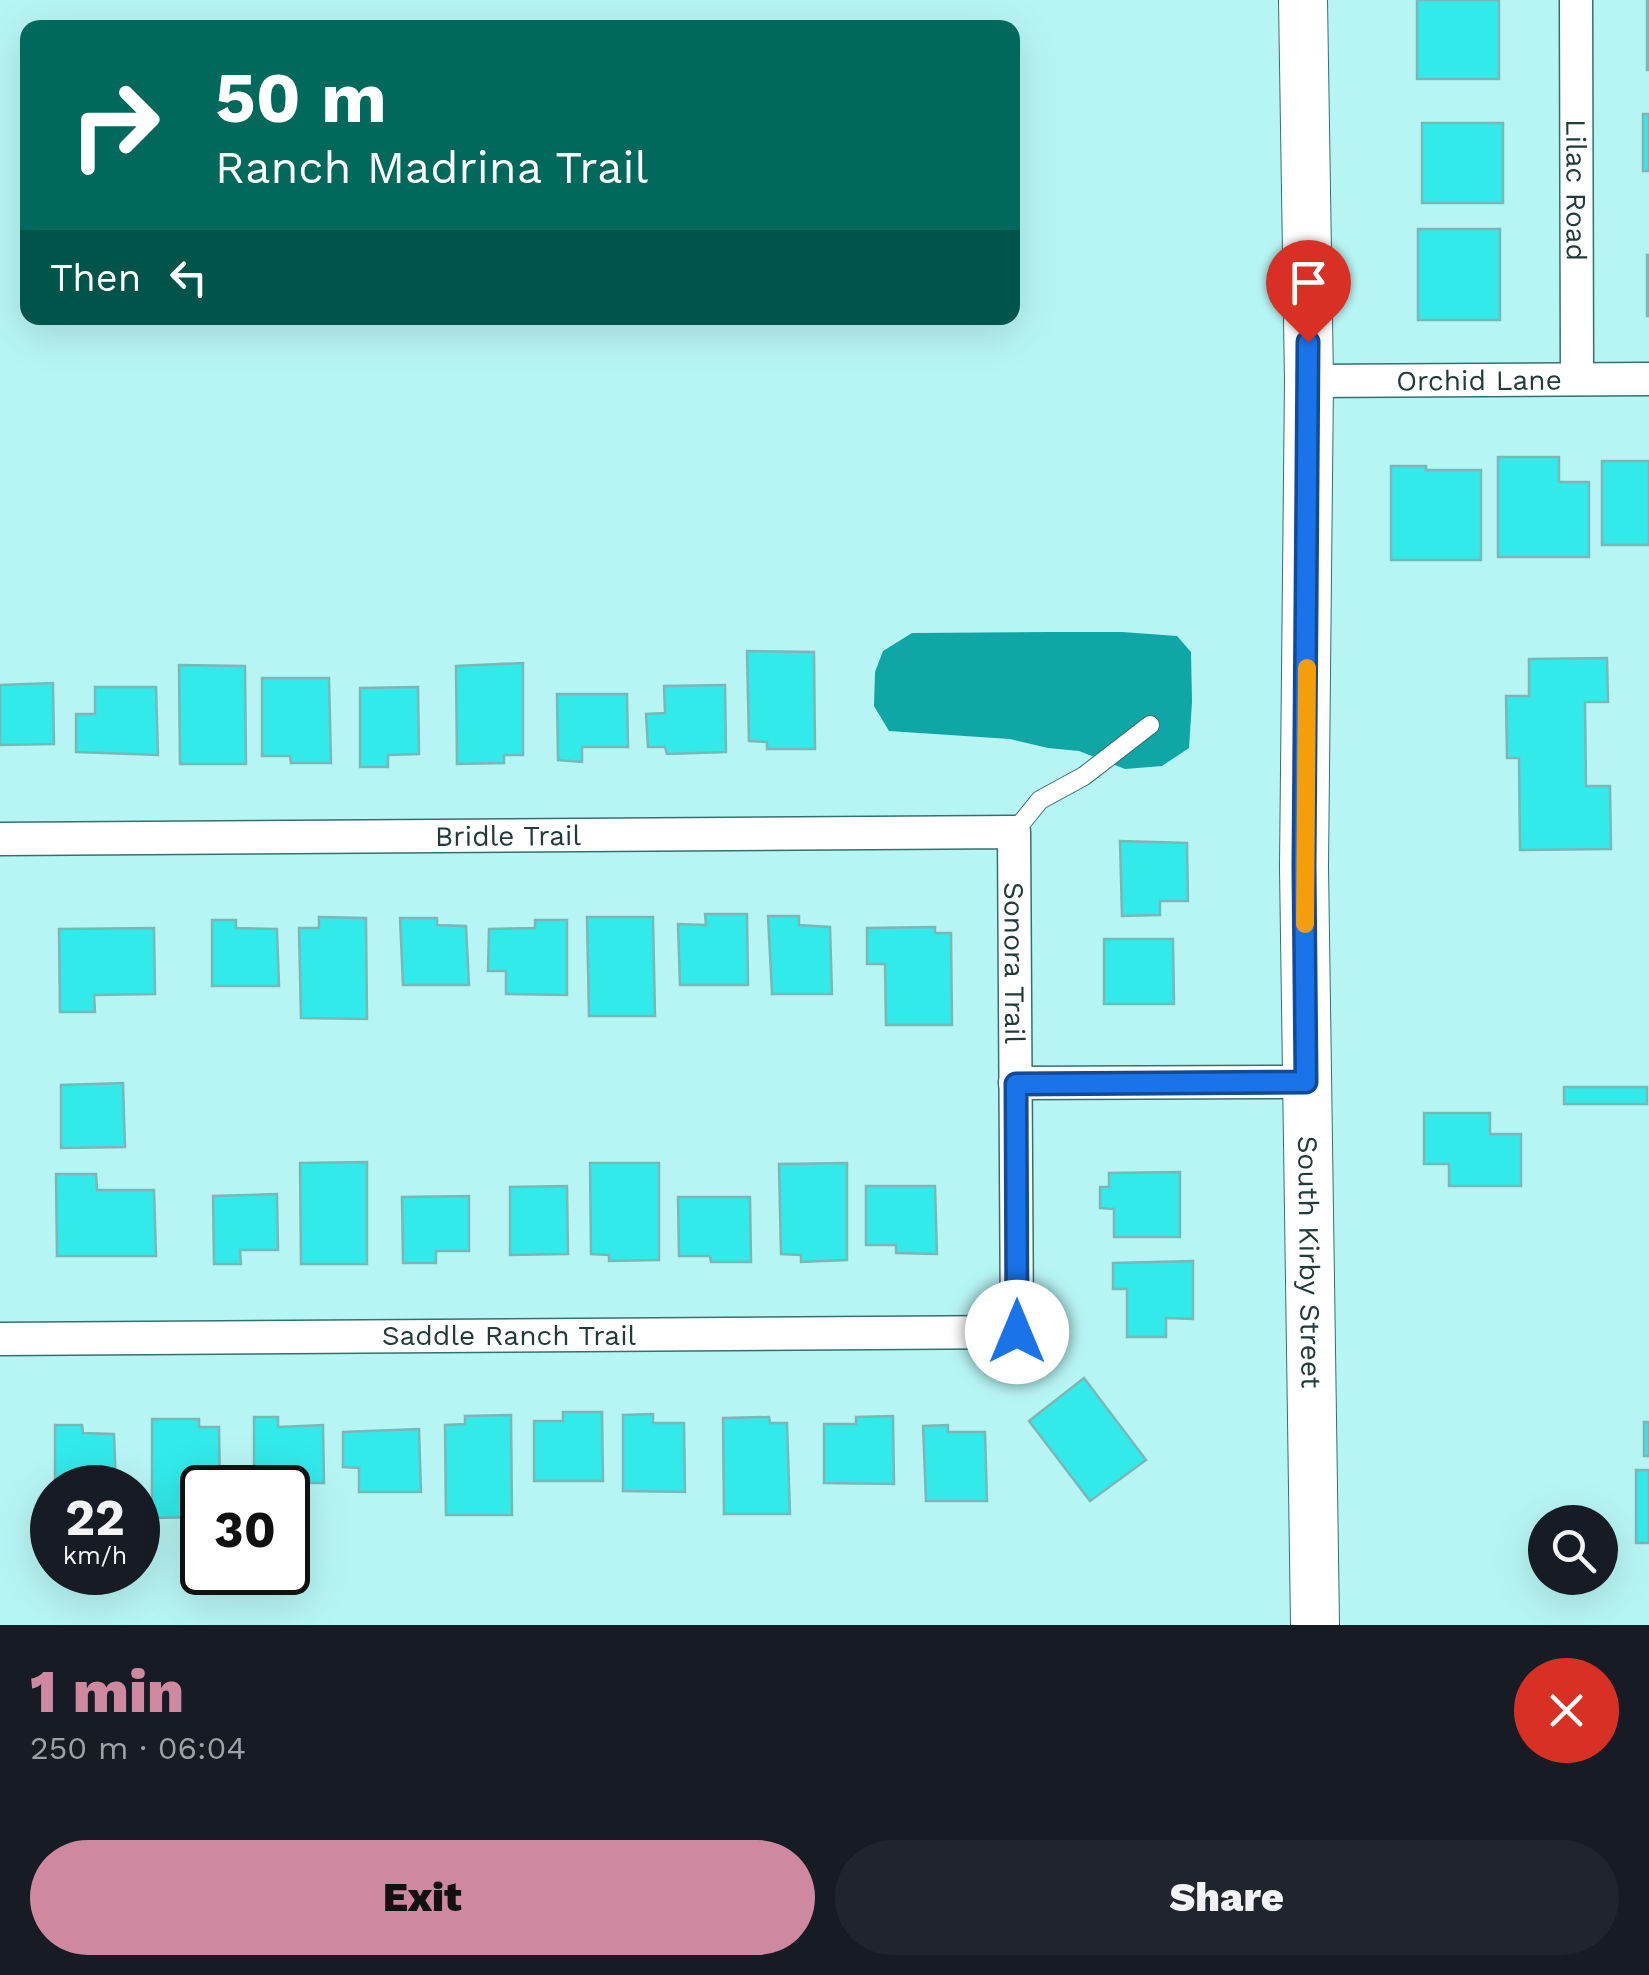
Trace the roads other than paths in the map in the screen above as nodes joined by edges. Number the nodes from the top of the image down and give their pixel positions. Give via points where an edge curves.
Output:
1 (1303, 0) edge
2 (1576, 0) edge
3 (1578, 379) junction
4 (1649, 379) edge
5 (1309, 380) junction
6 (1150, 725) dead end
7 (1014, 832) junction
8 (0, 839) edge
9 (1306, 1082) junction
10 (1016, 1084) junction
11 (1017, 1332) joint
12 (0, 1338) edge
13 (1315, 1625) edge

1 - 5 street, South Kirby Street
2 - 3 street, Lilac Road
3 - 4 street, Orchid Lane
3 - 5 street, Orchid Lane
5 - 9 street, South Kirby Street
6 - 7 lane via 1040,800
7 - 8 street, Bridle Trail
7 - 10 street, Sonora Trail
9 - 10 street
9 - 13 street, South Kirby Street
10 - 11 street, Sonora Trail
11 - 12 street, Saddle Ranch Trail

